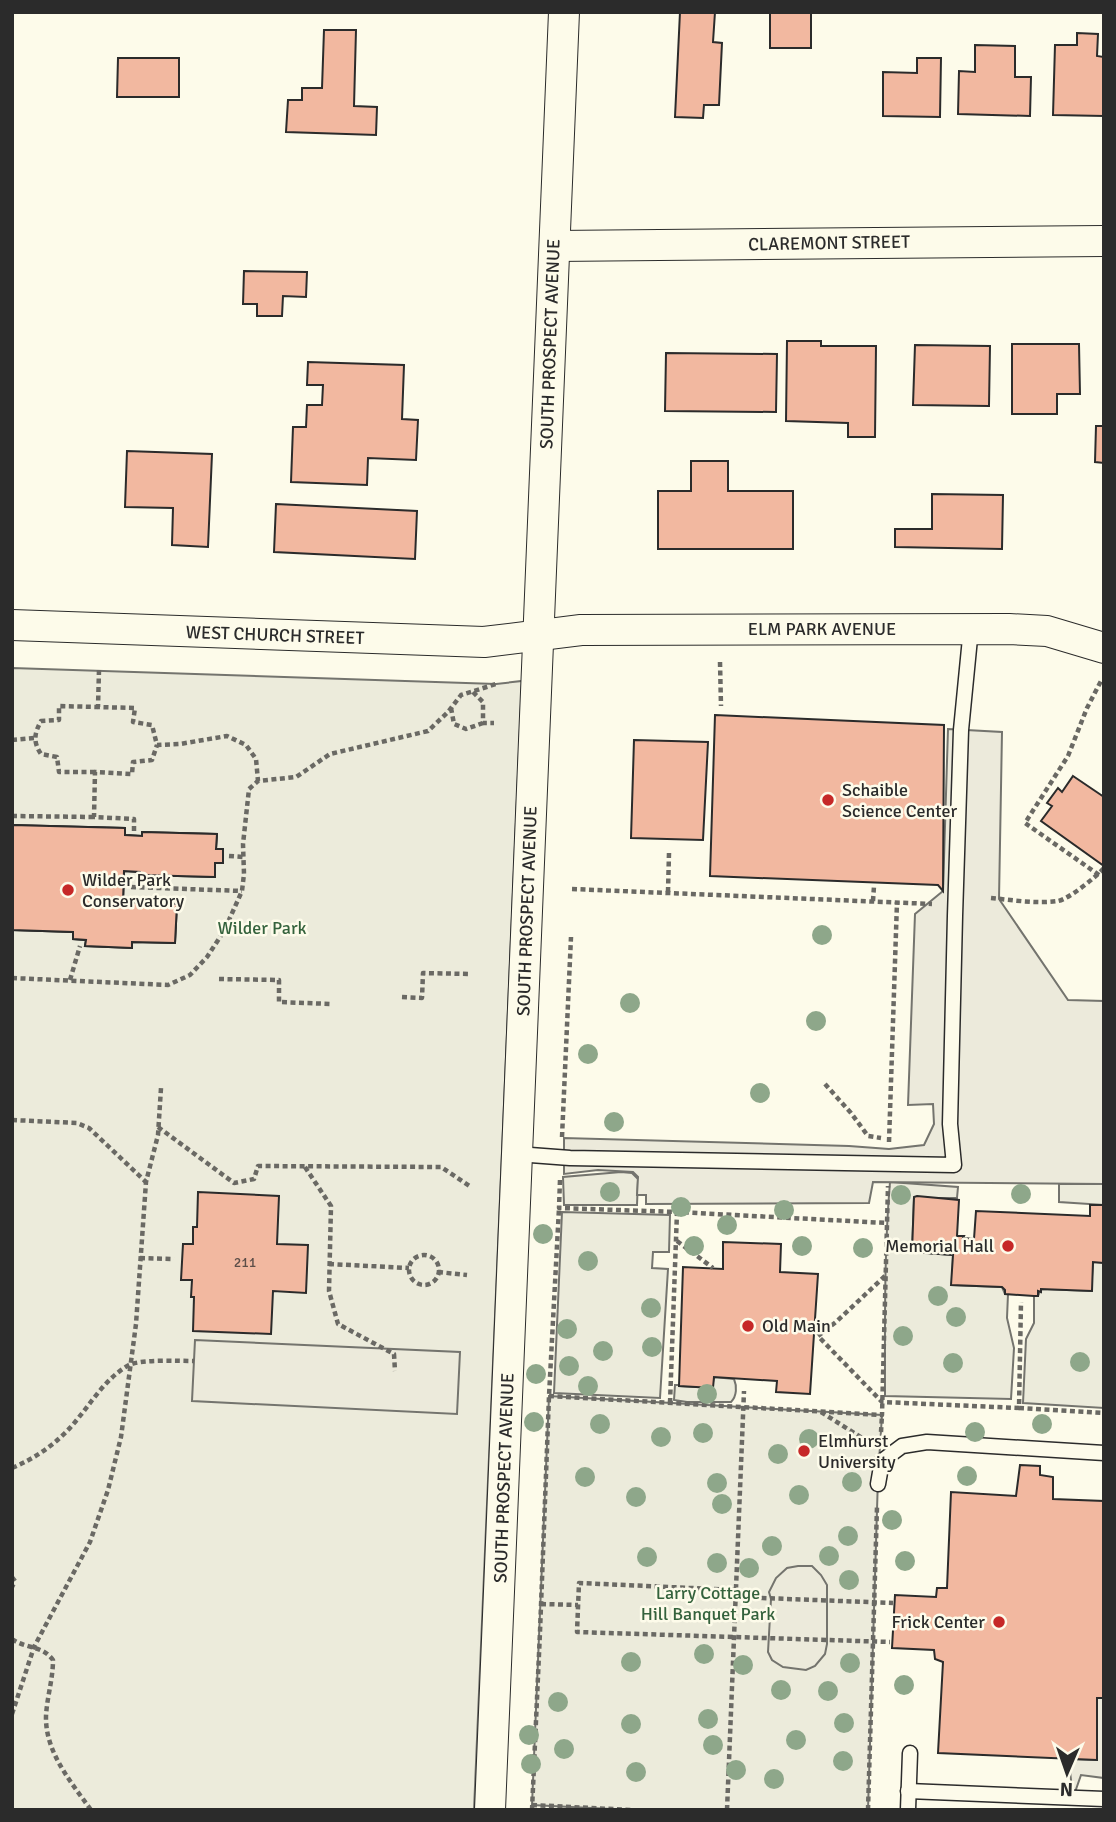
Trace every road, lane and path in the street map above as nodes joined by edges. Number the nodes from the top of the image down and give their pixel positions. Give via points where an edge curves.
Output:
1 (564, 12) edge
2 (1104, 241) edge
3 (555, 246) junction
4 (12, 625) edge
5 (971, 628) junction
6 (538, 635) junction
7 (1104, 648) edge
8 (720, 662) dead end
9 (99, 670) dead end
10 (1090, 678) dead end
11 (1102, 682) edge
12 (496, 684) dead end
13 (473, 692) junction
14 (721, 706) dead end
15 (98, 707) junction
16 (451, 708) junction
17 (483, 723) junction
18 (494, 723) dead end
19 (35, 738) junction
20 (12, 740) edge
21 (157, 745) junction
22 (95, 772) junction
23 (258, 781) junction
24 (1046, 790) junction
25 (1051, 794) dead end
26 (12, 816) edge
27 (94, 817) junction
28 (134, 831) dead end
29 (669, 853) dead end
30 (229, 856) dead end
31 (243, 857) junction
32 (1104, 868) edge
33 (1099, 875) junction
34 (874, 886) dead end
35 (131, 887) dead end
36 (572, 889) dead end
37 (242, 891) junction
38 (668, 892) junction
39 (991, 898) dead end
40 (873, 901) junction
41 (897, 902) junction
42 (943, 904) dead end
43 (571, 936) dead end
44 (80, 946) dead end
45 (469, 974) dead end
46 (12, 978) edge
47 (219, 979) dead end
48 (70, 980) junction
49 (402, 997) dead end
50 (331, 1004) dead end
51 (825, 1084) dead end
52 (161, 1088) dead end
53 (12, 1120) edge
54 (158, 1127) junction
55 (889, 1139) junction
56 (517, 1154) junction
57 (561, 1158) junction
58 (888, 1163) junction
59 (305, 1167) junction
60 (146, 1182) junction
61 (471, 1187) dead end
62 (559, 1208) junction
63 (677, 1212) junction
64 (887, 1223) junction
65 (676, 1240) junction
66 (140, 1258) junction
67 (174, 1259) dead end
68 (329, 1264) junction
69 (409, 1268) junction
70 (713, 1268) dead end
71 (438, 1272) junction
72 (467, 1275) dead end
73 (885, 1276) junction
74 (1021, 1302) dead end
75 (194, 1361) dead end
76 (131, 1364) junction
77 (395, 1371) dead end
78 (744, 1391) dead end
79 (549, 1396) junction
80 (882, 1402) junction
81 (670, 1403) junction
82 (744, 1407) junction
83 (1019, 1408) junction
84 (819, 1411) junction
85 (1104, 1413) edge
86 (882, 1415) junction
87 (880, 1449) junction
88 (1104, 1453) edge
89 (12, 1468) edge
90 (878, 1484) junction
91 (12, 1577) edge
92 (12, 1587) edge
93 (736, 1590) junction
94 (736, 1597) junction
95 (874, 1603) junction
96 (893, 1603) dead end
97 (541, 1604) junction
98 (578, 1605) junction
99 (735, 1638) junction
100 (12, 1639) edge
101 (873, 1642) junction
102 (890, 1642) dead end
103 (34, 1647) junction
104 (12, 1714) edge
105 (910, 1753) dead end
106 (908, 1791) junction
107 (1104, 1799) edge
108 (532, 1807) edge
109 (91, 1810) edge
110 (490, 1810) edge
111 (631, 1810) edge
112 (727, 1810) edge
113 (868, 1810) edge
114 (908, 1810) edge

1 - 3 street, SOUTH PROSPECT AVENUE
2 - 3 street, CLAREMONT STREET
3 - 6 street, SOUTH PROSPECT AVENUE
4 - 6 street, WEST CHURCH STREET via 484,642
5 - 6 street, ELM PARK AVENUE via 581,630
5 - 7 street, ELM PARK AVENUE via 1047,631
5 - 58 lane via 961,730 955,916 950,1124 954,1165
6 - 56 street, SOUTH PROSPECT AVENUE
8 - 14 path
9 - 15 path
10 - 11 path
11 - 24 path via 1068,756
12 - 13 path
13 - 16 path via 461,695
13 - 17 path via 483,702
15 - 19 path via 59,706 59,720 41,721
15 - 21 path via 135,708 133,722 152,725
16 - 17 path via 454,724 466,729
16 - 23 path via 428,731 330,754 296,777
17 - 18 path
19 - 20 path
19 - 22 path via 41,754 57,758 59,772
21 - 22 path via 152,760 133,762 132,774
21 - 23 path via 227,737 246,745 256,759
22 - 27 path
23 - 31 path via 249,789
24 - 25 path
24 - 33 path via 1025,822
26 - 27 path
27 - 28 path via 134,820
29 - 38 path
30 - 31 path
31 - 37 path
32 - 33 path
33 - 39 path via 1061,901
34 - 40 path
35 - 37 path
36 - 38 path
37 - 48 path via 224,931 190,975 168,985
38 - 40 path
40 - 41 path
41 - 42 path
41 - 55 path
43 - 57 path
44 - 48 path
45 - 49 path via 423,973 422,998
46 - 48 path
47 - 50 path via 279,980 279,1002
51 - 55 path via 869,1136
52 - 54 path
53 - 60 path via 77,1123 89,1128
54 - 59 path via 234,1183 254,1179 258,1166
54 - 60 path
55 - 58 path
56 - 57 lane
56 - 110 street, SOUTH PROSPECT AVENUE
57 - 58 lane
57 - 62 path
58 - 64 path
59 - 61 path via 441,1167
59 - 68 path via 331,1206
60 - 66 path
62 - 63 path
62 - 79 path
63 - 64 path
63 - 65 path
64 - 73 path
65 - 70 path
65 - 81 path
66 - 67 path
66 - 76 path
68 - 69 path
68 - 77 path via 329,1291 338,1324 394,1354
69 - 71 path via 419,1284 433,1281
69 - 71 path via 417,1256 426,1255 437,1263
71 - 72 path
73 - 80 path
73 - 80 path via 818,1336
74 - 83 path
75 - 76 path
76 - 89 path via 114,1376 51,1446
76 - 103 path via 121,1437 90,1542
78 - 82 path
79 - 81 path
79 - 97 path
80 - 83 path
80 - 86 path
81 - 82 path
82 - 84 path
82 - 93 path
83 - 85 path
84 - 86 path
84 - 87 path
86 - 87 path
87 - 90 path
88 - 90 lane via 927,1442 901,1446 882,1461
90 - 95 path
91 - 92 path
93 - 94 path
93 - 98 path via 579,1583
94 - 95 path
94 - 99 path
95 - 96 path
95 - 101 path
97 - 98 path
97 - 108 path
98 - 99 path via 577,1632
99 - 101 path
99 - 112 path
100 - 103 path
101 - 102 path
101 - 113 path
103 - 104 path
103 - 109 path via 53,1660 46,1720 51,1744 62,1769
105 - 106 lane
106 - 107 lane
106 - 114 lane
108 - 111 path

